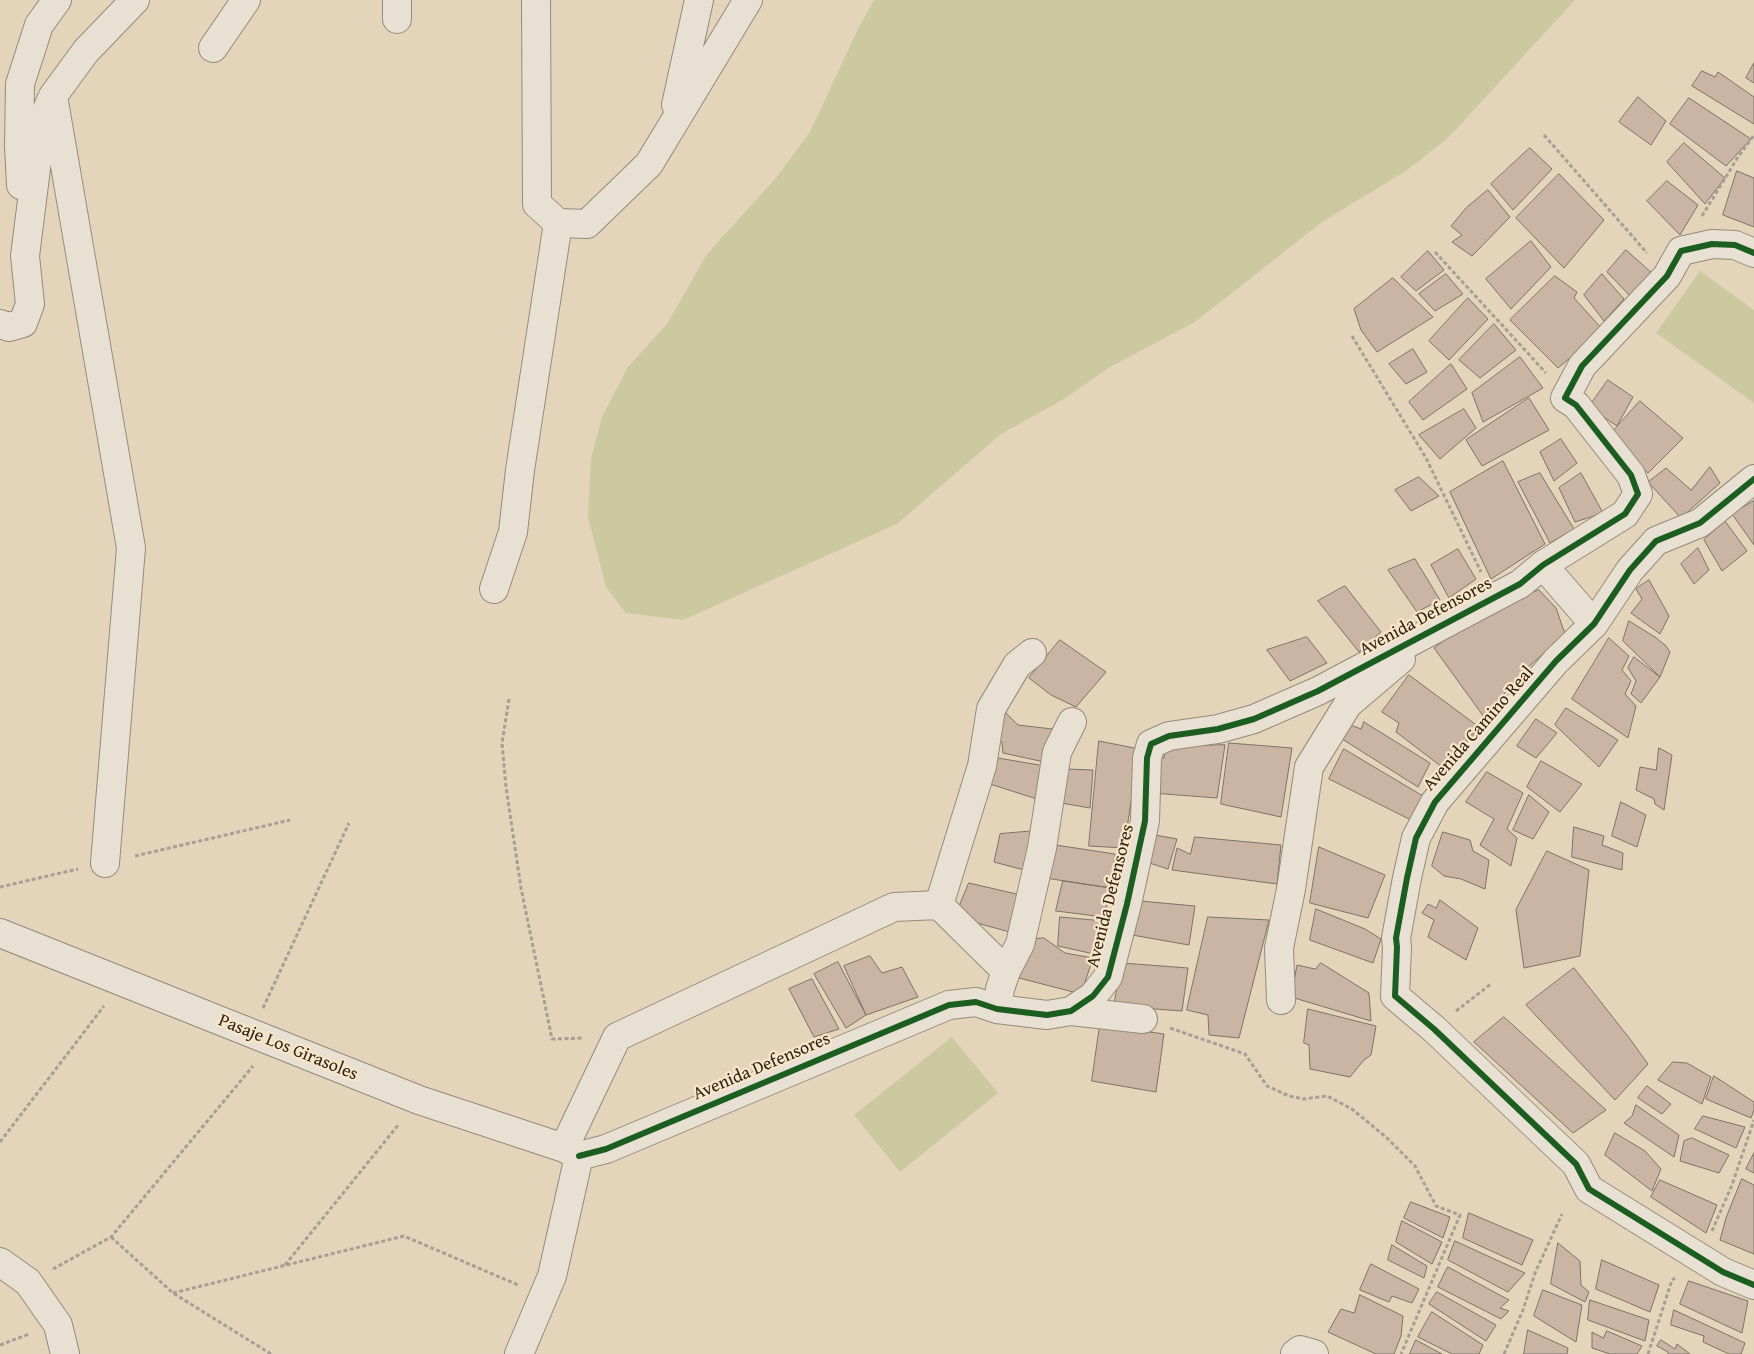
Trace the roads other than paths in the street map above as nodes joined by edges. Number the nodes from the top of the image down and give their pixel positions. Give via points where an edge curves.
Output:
1 (57, 0) edge
2 (134, 0) edge
3 (246, 0) edge
4 (536, 0) edge
5 (699, 0) edge
6 (748, 0) edge
7 (212, 48) dead end
8 (53, 96) junction
9 (671, 128) junction
10 (558, 223) junction
11 (1754, 253) edge
12 (25, 256) junction
13 (0, 324) edge
14 (1754, 479) edge
15 (1543, 565) junction
16 (494, 589) dead end
17 (1594, 624) junction
18 (1441, 626) junction
19 (1032, 653) dead end
20 (1072, 722) dead end
21 (105, 863) road end
22 (939, 905) junction
23 (0, 933) edge
24 (1006, 971) junction
25 (1280, 1000) dead end
26 (997, 1009) junction
27 (1071, 1011) junction
28 (1144, 1019) road end
29 (572, 1152) junction
30 (0, 1262) edge
31 (1754, 1285) edge
32 (65, 1354) edge
33 (519, 1354) edge

1 - 12 street via 39,25 20,84 19,146
2 - 8 street via 86,51
3 - 7 street
4 - 10 street via 537,204
5 - 9 street
6 - 9 street
8 - 12 street via 42,122
8 - 21 street via 131,548
9 - 10 street via 649,164 587,224
10 - 16 street via 513,532
11 - 15 street, Avenida Defensores via 1735,245 1712,244 1681,251 1667,276 1582,366 1565,398 1576,405 1631,475 1638,494 1625,514
12 - 13 street via 30,304 23,323 9,327
14 - 17 street via 1700,523 1656,541 1630,570
15 - 17 street
15 - 18 street, Avenida Defensores via 1520,584
17 - 31 street, Avenida Camino Real via 1556,661 1435,802 1416,838 1407,878 1396,938 1395,996 1576,1164 1589,1189 1722,1272
18 - 25 street via 1348,704 1309,767 1279,948
18 - 27 street, Avenida Defensores via 1318,691 1254,719 1218,729 1169,736 1151,744 1147,758 1145,821 1108,978 1093,996
19 - 22 street via 1017,665 991,709 982,766
20 - 24 street via 1057,752 1042,848 1020,944
22 - 24 street
22 - 29 street via 894,907 617,1037
23 - 29 street, Pasaje Los Girasoles via 418,1100
24 - 26 street
26 - 27 street, Avenida Defensores via 1047,1015
26 - 29 street, Avenida Defensores via 976,1002 949,1005 606,1149
27 - 28 street
29 - 33 street via 552,1276
30 - 32 street via 28,1282 58,1324

